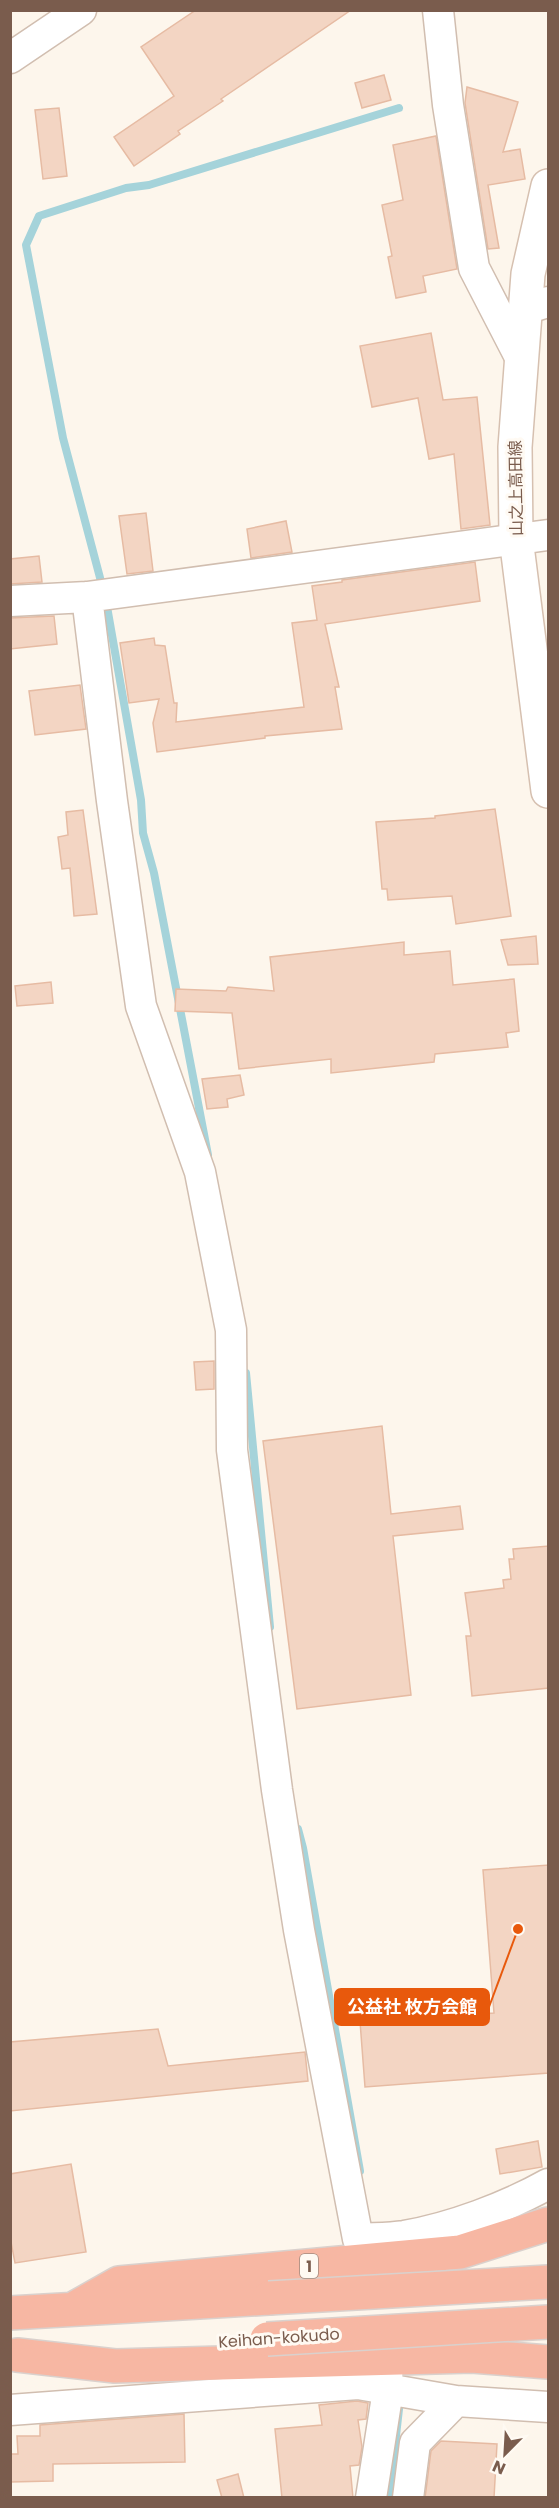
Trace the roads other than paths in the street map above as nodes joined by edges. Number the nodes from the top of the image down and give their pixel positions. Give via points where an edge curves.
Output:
1 (81, 10) edge
2 (438, 10) edge
3 (10, 58) edge
4 (549, 186) edge
5 (537, 305) edge
6 (520, 357) junction
7 (549, 535) edge
8 (516, 538) junction
9 (87, 597) junction
10 (10, 601) edge
11 (549, 792) edge
12 (549, 2184) edge
13 (549, 2224) edge
14 (549, 2282) edge
15 (73, 2309) junction
16 (10, 2313) edge
17 (549, 2322) edge
18 (14, 2355) edge
19 (549, 2362) edge
20 (387, 2380) junction
21 (456, 2401) junction
22 (549, 2408) edge
23 (10, 2410) edge
24 (371, 2498) edge
25 (408, 2498) edge

1 - 3 street
2 - 6 street via 448,105 474,268
4 - 5 street, 山之上高田線 via 528,274
5 - 6 street, 山之上高田線
6 - 8 street, 山之上高田線 via 515,447
7 - 8 street
8 - 9 street
8 - 11 street, 山之上高田線
9 - 10 street
9 - 12 street via 141,1006 200,1172 231,1330 232,1450 277,1790 299,1930 358,2239 404,2236 458,2222
13 - 15 highway, 1 via 460,2252 119,2283
14 - 15 highway, 1, bridge
15 - 16 highway, 1
17 - 18 highway, Keihan-kokudo, bridge
18 - 19 highway via 115,2366 472,2356
20 - 21 street
20 - 23 street
20 - 24 street
21 - 22 street
21 - 25 street via 416,2443

